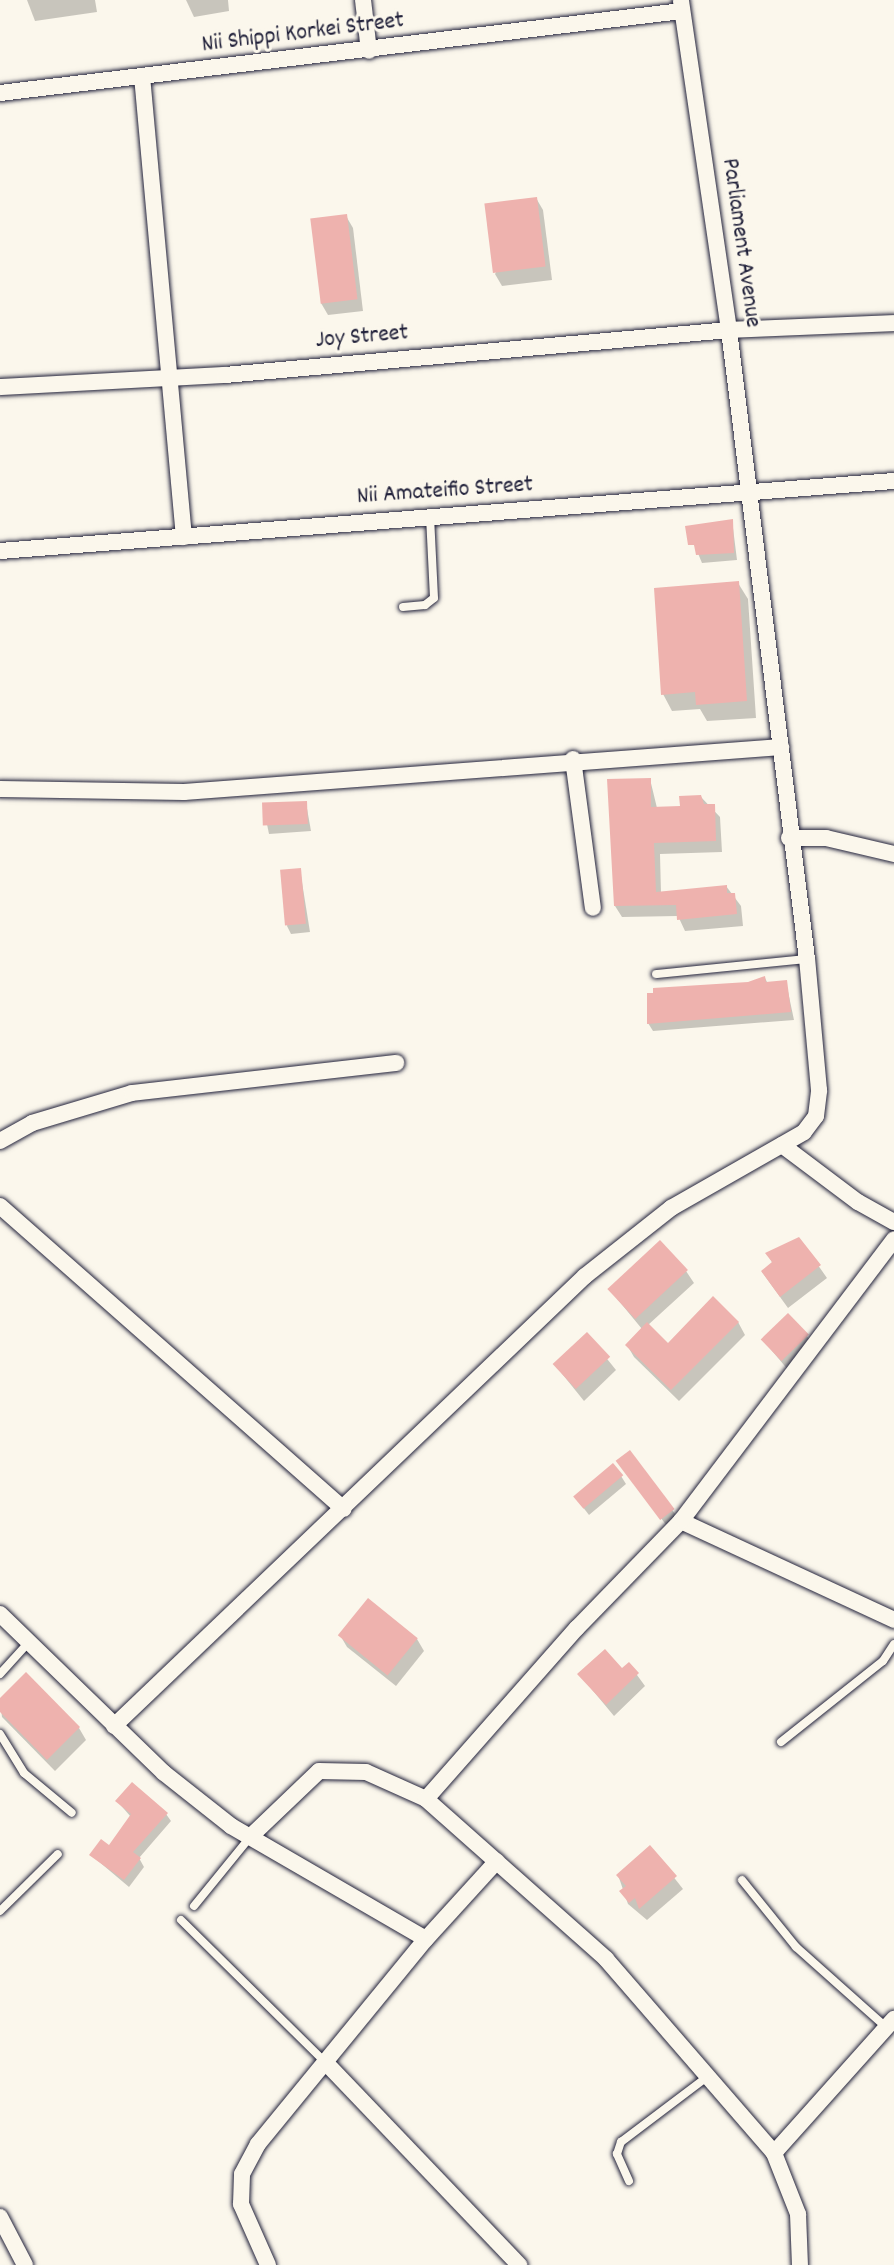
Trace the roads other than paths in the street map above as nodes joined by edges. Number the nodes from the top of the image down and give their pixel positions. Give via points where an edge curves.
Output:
1 (363, 0) edge
2 (681, 6) edge
3 (369, 51) junction
4 (142, 76) junction
5 (0, 93) edge
6 (894, 323) edge
7 (729, 330) junction
8 (169, 378) junction
9 (0, 387) edge
10 (894, 481) edge
11 (746, 493) junction
12 (430, 517) junction
13 (184, 537) junction
14 (0, 551) edge
15 (403, 607) dead end
16 (781, 747) junction
17 (573, 759) junction
18 (0, 789) edge
19 (789, 838) junction
20 (894, 854) edge
21 (593, 908) dead end
22 (807, 959) junction
23 (656, 974) dead end
24 (396, 1063) dead end
25 (0, 1141) edge
26 (782, 1144) junction
27 (0, 1206) edge
28 (894, 1222) edge
29 (894, 1239) edge
30 (344, 1509) junction
31 (681, 1521) junction
32 (0, 1614) edge
33 (894, 1620) edge
34 (29, 1642) junction
35 (894, 1644) edge
36 (0, 1674) edge
37 (114, 1726) junction
38 (0, 1734) edge
39 (781, 1742) dead end
40 (426, 1799) junction
41 (72, 1813) dead end
42 (250, 1837) junction
43 (58, 1854) dead end
44 (497, 1861) junction
45 (742, 1880) dead end
46 (194, 1906) dead end
47 (0, 1911) edge
48 (181, 1920) dead end
49 (426, 1940) junction
50 (890, 2024) edge
51 (328, 2065) junction
52 (707, 2077) junction
53 (774, 2153) junction
54 (629, 2181) dead end
55 (0, 2217) edge
56 (25, 2265) edge
57 (268, 2265) edge
58 (519, 2265) edge
59 (800, 2265) edge

1 - 3 street
2 - 3 street, Nii Shippi Korkei Street
2 - 7 street, Parliament Avenue
3 - 4 street, Nii Shippi Korkei Street
4 - 5 street, Nii Shippi Korkei Street
4 - 8 street
6 - 7 street, Joy Street
7 - 8 street, Joy Street
7 - 11 street, Parliament Avenue
8 - 9 street, Joy Street
8 - 13 street
10 - 11 street, Nii Amateifio Street via 848,489
11 - 12 street, Nii Amateifio Street
11 - 16 street, Parliament Avenue
12 - 13 street, Nii Amateifio Street
12 - 15 lane via 434,598 425,605
13 - 14 street, Nii Amateifio Street
16 - 17 street
16 - 19 street, Parliament Avenue
17 - 18 street via 462,773 184,792
17 - 21 street
19 - 20 street via 857,843
19 - 22 street, Parliament Avenue
22 - 23 lane
22 - 26 street, Parliament Avenue via 819,1090 816,1116 804,1132
24 - 25 street via 132,1093 32,1123
26 - 28 street via 858,1202
26 - 30 street, Parliament Avenue via 671,1209 585,1276
27 - 30 street
29 - 31 street
30 - 37 street, Parliament Avenue
31 - 33 street
31 - 40 street via 593,1611
32 - 34 street
34 - 36 lane
34 - 37 street
35 - 39 lane via 883,1661
37 - 42 street via 164,1773
38 - 41 lane via 24,1773
40 - 42 street via 366,1772 319,1771
40 - 44 street
42 - 46 lane
42 - 49 street
43 - 47 lane
44 - 49 street
44 - 52 street via 606,1959
45 - 50 lane via 796,1947
48 - 51 lane
49 - 51 street
50 - 53 street
51 - 57 street via 258,2144 242,2174 240,2204
51 - 58 street
52 - 53 street
52 - 54 lane via 621,2142 617,2154
53 - 59 street via 798,2214
55 - 56 street

